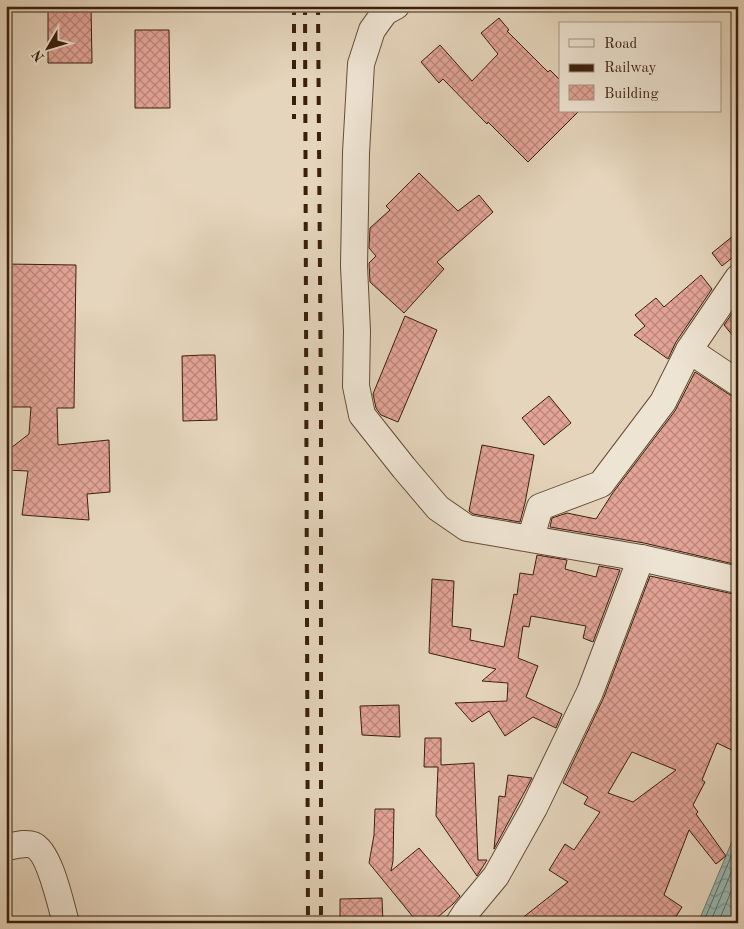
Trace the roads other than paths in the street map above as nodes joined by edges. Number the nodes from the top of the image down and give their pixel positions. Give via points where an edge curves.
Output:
1 (396, 6) edge
2 (738, 278) edge
3 (689, 350) junction
4 (738, 383) edge
5 (533, 538) junction
6 (642, 558) junction
7 (738, 580) edge
8 (6, 847) edge
9 (66, 923) edge
10 (459, 923) edge

1 - 5 street via 385,12 372,30 362,64 354,239 356,386 362,415 438,508 467,528
2 - 3 street
3 - 4 street
3 - 5 street via 663,402 601,484 540,508
5 - 6 street
6 - 7 street
6 - 10 street via 590,692 534,808 496,876
8 - 9 street via 27,844 38,848 51,870

